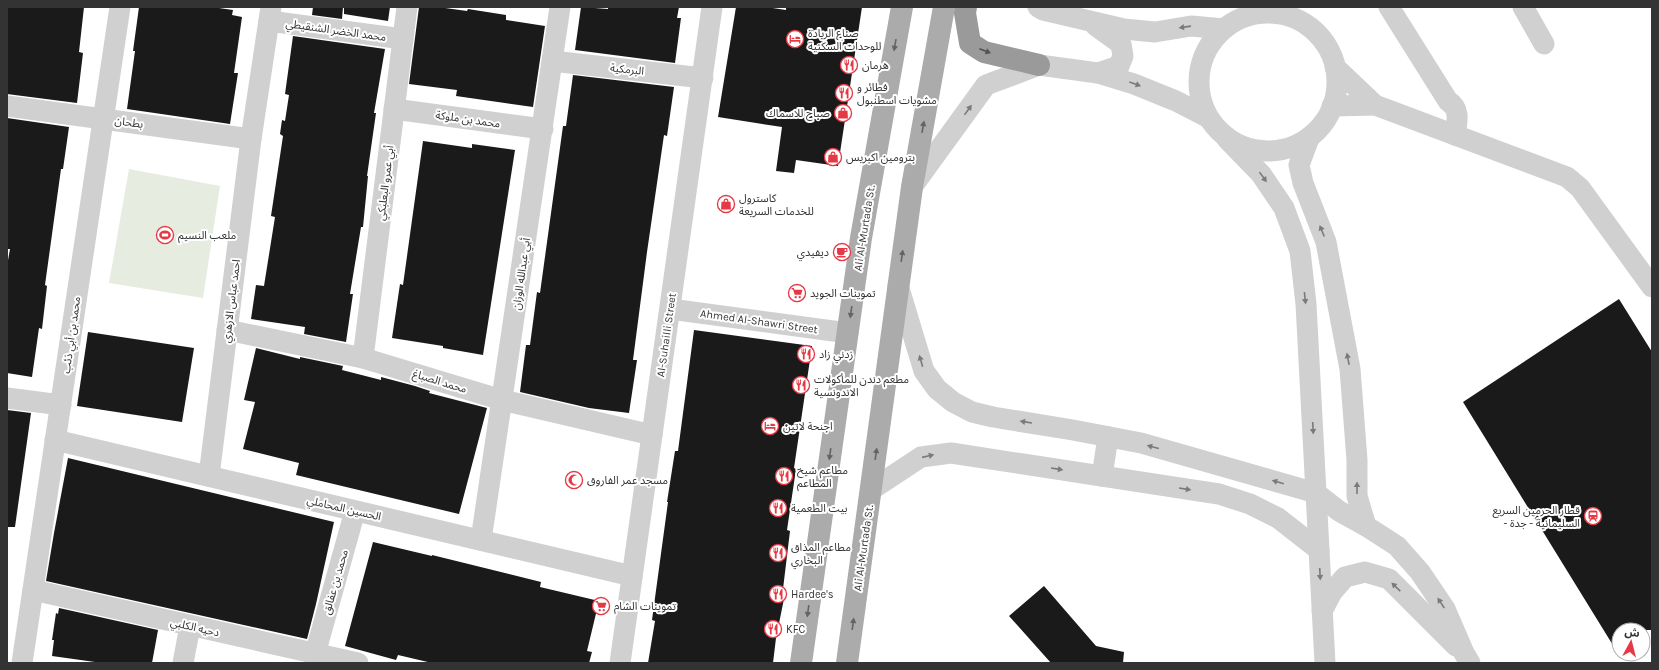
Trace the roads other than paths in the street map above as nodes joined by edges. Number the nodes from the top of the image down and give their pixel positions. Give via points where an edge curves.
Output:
1 (120, 7) edge
2 (407, 7) edge
3 (560, 7) edge
4 (712, 7) edge
5 (902, 7) edge
6 (944, 7) edge
7 (966, 7) edge
8 (1038, 7) edge
9 (1523, 7) edge
10 (1397, 10) edge
11 (1250, 11) edge
12 (270, 14) edge
13 (1090, 22) junction
14 (1224, 29) junction
15 (403, 40) junction
16 (1544, 44) dead end
17 (552, 61) junction
18 (1039, 65) junction
19 (1335, 67) junction
20 (1098, 73) junction
21 (702, 78) junction
22 (1448, 102) junction
23 (1375, 105) junction
24 (7, 106) edge
25 (1332, 106) junction
26 (394, 109) junction
27 (1207, 117) junction
28 (103, 119) junction
29 (1429, 126) junction
30 (543, 129) junction
31 (1455, 135) junction
32 (1310, 138) junction
33 (250, 139) junction
34 (1227, 139) junction
35 (912, 187) junction
36 (898, 285) junction
37 (1652, 287) edge
38 (670, 309) junction
39 (227, 330) junction
40 (848, 333) junction
41 (363, 358) junction
42 (7, 398) edge
43 (502, 400) junction
44 (61, 405) junction
45 (652, 435) junction
46 (1108, 437) junction
47 (55, 440) junction
48 (209, 476) junction
49 (1102, 476) junction
50 (871, 490) junction
51 (1316, 493) junction
52 (355, 511) junction
53 (1366, 526) junction
54 (481, 540) junction
55 (1319, 550) junction
56 (632, 576) junction
57 (33, 590) junction
58 (1322, 611) junction
59 (190, 626) junction
60 (314, 654) junction
61 (1326, 658) edge
62 (1467, 658) edge
63 (22, 663) edge
64 (183, 663) edge
65 (358, 663) edge
66 (620, 663) edge
67 (801, 663) edge
68 (847, 663) edge

1 - 28 street, محمد بن أبي ذئب
2 - 15 street, أبي عمرو البعلبكي
3 - 17 street, أبي عبدالله الوزان
4 - 21 street, Al-Suhailli Street
5 -> 40 main road, Ali Al-Murtada St. via 861,238
35 -> 6 main road, Ali Al-Murtada St.
7 -> 18 highway via 970,43 984,52
8 - 13 street
9 - 16 street
10 - 22 street
11 - 14 street
11 - 19 street via 1295,18 1319,35 1334,60
12 - 15 street, محمد الخضر الشنقيطي
12 - 33 street, احمد عباس الازهري
14 -> 13 street via 1191,26 1155,32
13 - 20 street via 1121,44 1123,56 1119,66
14 - 27 street via 1215,36 1201,61 1198,90
15 - 26 street, أبي عمرو البعلبكي
17 - 21 street, البرمكية
17 - 30 street, أبي عبدالله الوزان
18 - 20 street
35 -> 18 street via 986,85
19 - 23 street
19 - 25 street via 1337,88
20 -> 27 street via 1134,84
21 - 38 street, Al-Suhailli Street
22 - 29 street via 1439,106
22 - 31 street via 1457,112
23 - 25 street
23 - 29 street
24 - 28 street, بطحان
25 - 32 street via 1329,116
26 - 30 street, محمد بن ملوكة
26 - 41 street, أبي عمرو البعلبكي
27 - 34 street
28 - 33 street, بطحان
28 - 44 street, محمد بن أبي ذئب
29 - 31 street
30 - 43 street, أبي عبدالله الوزان
31 - 37 street via 1567,177 1580,188
32 - 34 street via 1283,150 1254,150
53 -> 32 street via 1357,496 1350,369 1326,242 1303,183 1299,165
33 - 39 street, احمد عباس الازهري
34 -> 51 street via 1261,174 1284,208 1300,251 1306,304
36 -> 35 main road, Ali Al-Murtada St.
46 -> 36 street via 993,417 972,412 952,402 936,389 924,371
50 -> 36 main road, Ali Al-Murtada St.
38 - 40 street, Ahmed Al-Shawri Street
38 - 45 street, Al-Suhailli Street
39 - 41 street, محمد الصباغ
39 - 48 street, احمد عباس الازهري
40 -> 67 main road, Ali Al-Murtada St.
41 - 43 street, محمد الصباغ
42 - 44 street
43 - 45 street, محمد الصباغ
43 - 54 street, أبي عبدالله الوزان
44 - 47 street, محمد بن أبي ذئب
45 - 56 street, Al-Suhailli Street
46 - 49 street
51 -> 46 street via 1141,443
47 - 48 street, الحسين المحاملي
47 - 57 street, محمد بن أبي ذئب
48 - 52 street, الحسين المحاملي
50 -> 49 street via 921,458 933,454 951,453
49 -> 55 street via 1219,494 1250,504 1278,518
68 -> 50 main road, Ali Al-Murtada St.
51 - 53 street via 1339,511
51 - 55 street
52 - 54 street, الحسين المحاملي
52 - 60 street, محمد بن عفالق
62 -> 53 street via 1445,609 1420,572 1397,546
54 - 56 street, الحسين المحاملي
55 -> 58 street
56 - 66 street, Al-Suhailli Street
57 - 59 street, دحيه الكلبي
57 - 63 street, محمد بن أبي ذئب
58 - 61 street
62 -> 58 street via 1389,579 1365,572 1345,577 1332,592
59 - 60 street, دحيه الكلبي
59 - 64 street
60 - 65 street, دحيه الكلبي

